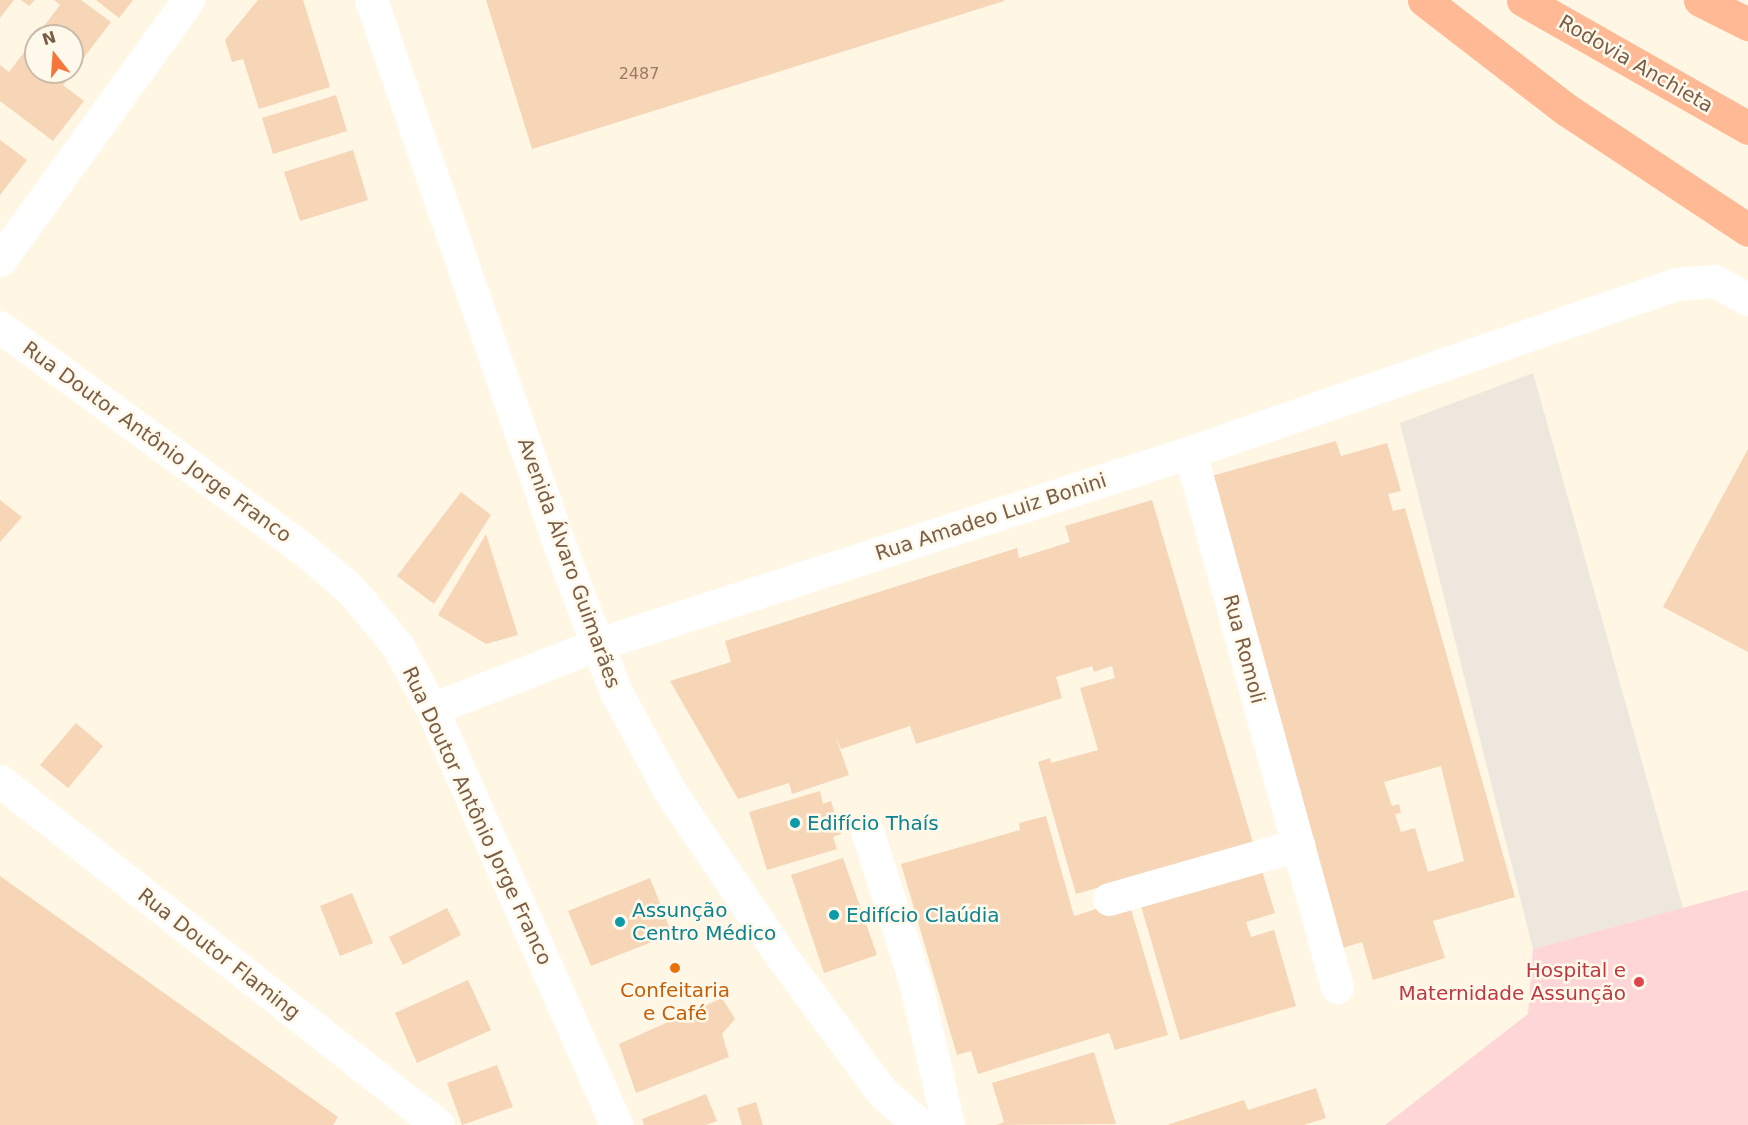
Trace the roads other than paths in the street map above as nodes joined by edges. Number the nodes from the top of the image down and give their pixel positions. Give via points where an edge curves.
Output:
1 (188, 0) edge
2 (371, 0) edge
3 (1424, 0) edge
4 (1523, 0) edge
5 (1700, 0) edge
6 (1748, 24) edge
7 (1748, 128) edge
8 (1748, 230) edge
9 (0, 260) edge
10 (1748, 299) edge
11 (0, 327) edge
12 (1190, 452) junction
13 (596, 645) junction
14 (432, 709) junction
15 (0, 782) edge
16 (867, 831) dead end
17 (1298, 845) junction
18 (1109, 899) dead end
19 (1337, 987) dead end
20 (438, 1125) edge
21 (616, 1125) edge
22 (920, 1125) edge
23 (948, 1125) edge

1 - 9 street
2 - 13 street, Avenida Álvaro Guimarães
3 - 8 highway via 1567,110
4 - 7 highway, Rodovia Anchieta
5 - 6 highway
10 - 12 street, Rua Amadeo Luiz Bonini via 1715,281 1676,284
11 - 14 street, Rua Doutor Antônio Jorge Franco via 303,549 351,590 397,645
12 - 13 street, Rua Amadeo Luiz Bonini
12 - 17 street, Rua Romoli
13 - 14 street, Rua Amadeo Luiz Bonini
13 - 22 street, Avenida Álvaro Guimarães via 669,790 712,856 882,1092
14 - 21 street, Rua Doutor Antônio Jorge Franco
15 - 20 street, Rua Doutor Flaming
16 - 23 street via 915,981
17 - 18 street
17 - 19 street, Rua Romoli

